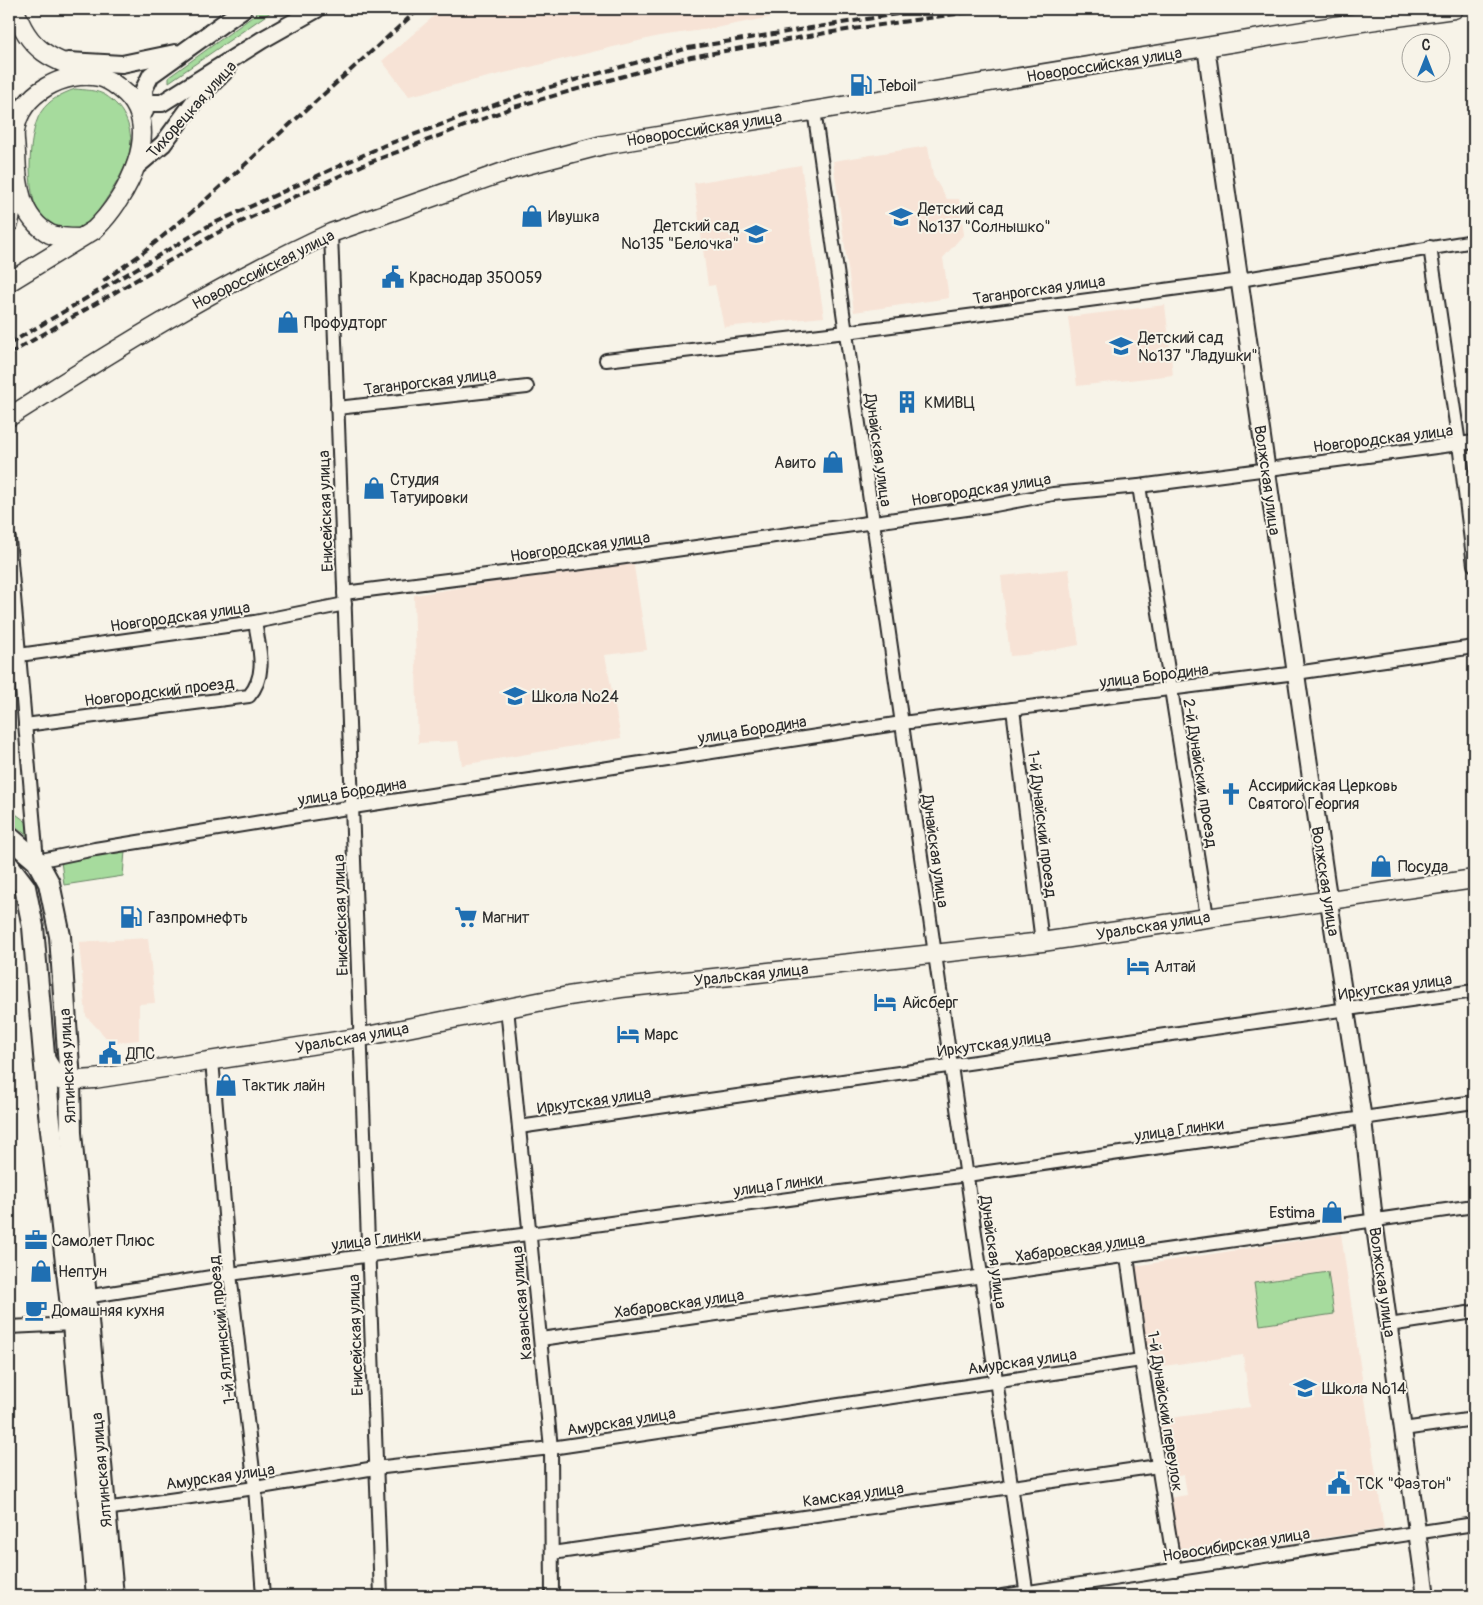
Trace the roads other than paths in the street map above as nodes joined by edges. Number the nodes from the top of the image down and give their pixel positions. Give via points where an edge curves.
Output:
1 (15, 9) edge
2 (243, 9) edge
3 (317, 9) edge
4 (1454, 9) edge
5 (1206, 47) junction
6 (189, 48) junction
7 (244, 51) junction
8 (172, 54) junction
9 (57, 60) junction
10 (108, 80) junction
11 (136, 99) junction
12 (9, 102) edge
13 (814, 110) junction
14 (15, 130) junction
15 (139, 158) junction
16 (17, 187) junction
17 (9, 223) edge
18 (331, 233) junction
19 (80, 238) junction
20 (1474, 241) edge
21 (1430, 247) junction
22 (1240, 280) junction
23 (9, 282) edge
24 (846, 332) junction
25 (606, 360) dead end
26 (527, 387) dead end
27 (337, 408) junction
28 (9, 417) edge
29 (1474, 442) edge
30 (1459, 444) junction
31 (1266, 468) junction
32 (1139, 486) junction
33 (872, 521) junction
34 (9, 539) edge
35 (1474, 565) edge
36 (344, 598) junction
37 (255, 622) junction
38 (1474, 646) edge
39 (19, 655) junction
40 (1296, 673) junction
41 (1172, 689) junction
42 (1013, 709) junction
43 (902, 723) junction
44 (25, 725) junction
45 (353, 807) junction
46 (9, 837) edge
47 (37, 861) junction
48 (9, 866) edge
49 (1474, 879) edge
50 (1329, 900) junction
51 (1207, 917) junction
52 (1042, 942) junction
53 (935, 955) junction
54 (1474, 991) edge
55 (507, 1008) junction
56 (1346, 1009) junction
57 (362, 1037) junction
58 (44, 1056) junction
59 (212, 1060) junction
60 (951, 1065) junction
61 (70, 1081) junction
62 (1474, 1102) edge
63 (1363, 1119) junction
64 (519, 1127) junction
65 (966, 1175) junction
66 (1474, 1206) edge
67 (1374, 1220) junction
68 (531, 1235) junction
69 (1128, 1256) junction
70 (368, 1257) junction
71 (230, 1274) junction
72 (981, 1277) junction
73 (85, 1297) junction
74 (1474, 1312) edge
75 (73, 1324) junction
76 (1389, 1325) junction
77 (9, 1327) edge
78 (541, 1339) junction
79 (1141, 1360) junction
80 (996, 1381) junction
81 (1474, 1419) edge
82 (1403, 1430) junction
83 (551, 1448) junction
84 (1158, 1466) junction
85 (375, 1468) junction
86 (255, 1488) junction
87 (1011, 1488) junction
88 (105, 1509) junction
89 (1474, 1524) edge
90 (1417, 1532) junction
91 (552, 1553) junction
92 (1175, 1570) junction
93 (1027, 1594) edge
94 (98, 1596) edge
95 (113, 1596) edge
96 (263, 1596) edge
97 (381, 1596) edge
98 (552, 1596) edge
99 (1002, 1596) edge
100 (1426, 1596) edge

1 - 9 main road via 28,39 38,50
2 - 6 street
3 - 7 street, Тихорецкая улица
4 - 5 main road, Новороссийская улица
5 - 13 main road, Новороссийская улица
5 - 22 street, Волжская улица
6 - 8 street
6 - 11 street via 151,75
7 - 11 street, Тихорецкая улица via 169,99 153,104
7 - 15 street, Тихорецкая улица via 193,103 163,144
8 - 9 street via 122,64
8 - 10 street
9 - 10 main road
10 - 11 main road
10 - 14 main road via 85,75 54,83 27,106
11 - 15 main road via 142,130
12 - 14 main road
13 - 18 main road, Новороссийская улица via 603,145 515,168
13 - 24 street, Дунайская улица
14 - 16 main road
15 - 19 main road via 105,219
16 - 17 main road
16 - 19 main road via 42,228 59,237
18 - 27 street, Енисейская улица
18 - 28 main road, Новороссийская улица via 141,334
19 - 23 main road
20 - 21 street, Таганрогская улица
21 - 22 street, Таганрогская улица
21 - 30 street
22 - 24 street, Таганрогская улица
22 - 31 street, Волжская улица
24 - 25 street, Таганрогская улица
24 - 33 street, Дунайская улица
26 - 27 street, Таганрогская улица
27 - 36 street, Енисейская улица
29 - 30 street, Новгородская улица
30 - 31 street, Новгородская улица
30 - 35 street
31 - 32 street, Новгородская улица
31 - 40 street, Волжская улица
32 - 33 street, Новгородская улица via 1053,494
32 - 41 street, 2-й Дунайский проезд
33 - 36 street, Новгородская улица
33 - 43 street, Дунайская улица
34 - 39 street, Ялтинская улица
36 - 37 street, Новгородская улица
36 - 45 street, Енисейская улица
37 - 39 street, Новгородская улица
37 - 44 street, Новгородский проезд via 262,669 258,686 249,696
38 - 40 street, улица Бородина
39 - 44 street, Ялтинская улица
40 - 41 street, улица Бородина
40 - 50 street, Волжская улица
41 - 42 street, улица Бородина
41 - 51 street, 2-й Дунайский проезд
42 - 43 street, улица Бородина
42 - 52 street, 1-й Дунайский проезд
43 - 45 street, улица Бородина
43 - 53 street, Дунайская улица
44 - 47 street, Ялтинская улица
45 - 47 street, улица Бородина
45 - 57 street, Енисейская улица
46 - 47 main road
47 - 61 main road, Ялтинская улица via 49,883 60,936
48 - 58 main road, Ялтинская улица via 25,888 33,927
49 - 50 main road, Уральская улица
50 - 51 main road, Уральская улица
50 - 56 street, Волжская улица
51 - 52 main road, Уральская улица
52 - 53 main road, Уральская улица
53 - 55 main road, Уральская улица via 621,988
53 - 60 street, Дунайская улица
54 - 56 street, Иркутская улица
55 - 57 main road, Уральская улица
55 - 64 street, Казанская улица
56 - 60 street, Иркутская улица
56 - 63 street, Волжская улица
57 - 59 main road, Уральская улица
57 - 70 street, Енисейская улица
58 - 61 main road via 56,1076 62,1081
58 - 75 main road, Ялтинская улица
59 - 61 main road, Уральская улица
59 - 71 street, 1-й Ялтинский проезд
60 - 64 street, Иркутская улица
60 - 65 street, Дунайская улица
61 - 73 main road, Ялтинская улица via 70,1133
62 - 63 street, улица Глинки
63 - 65 street, улица Глинки
63 - 67 street, Волжская улица
64 - 68 street, Казанская улица
65 - 68 street, улица Глинки
65 - 72 street, Дунайская улица
66 - 67 street, Хабаровская улица
67 - 69 street, Хабаровская улица
67 - 76 street, Волжская улица
68 - 70 street, улица Глинки
68 - 78 street, Казанская улица
69 - 72 street, Хабаровская улица
69 - 79 street, 1-й Дунайский переулок
70 - 71 street, улица Глинки
70 - 85 street, Енисейская улица
71 - 73 street, улица Глинки
71 - 86 street, 1-й Ялтинский проезд
72 - 78 street, Хабаровская улица
72 - 80 street, Дунайская улица
73 - 88 main road, Ялтинская улица
74 - 76 street
75 - 77 street
75 - 94 main road, Ялтинская улица
76 - 82 street, Волжская улица
78 - 83 street, Казанская улица
79 - 80 street, Амурская улица
79 - 84 street, 1-й Дунайский переулок
80 - 83 street, Амурская улица
80 - 87 street, Дунайская улица
81 - 82 street
82 - 90 street, Волжская улица
83 - 85 street, Амурская улица
83 - 91 street, Казанская улица
84 - 87 street, Камская улица
84 - 92 street, 1-й Дунайский переулок
85 - 86 street, Амурская улица
85 - 97 street, Енисейская улица
86 - 88 street, Амурская улица
86 - 96 street, 1-й Ялтинский проезд
87 - 91 street, Камская улица
87 - 93 street, Дунайская улица
88 - 95 main road, Ялтинская улица
89 - 90 street, Новосибирская улица
90 - 92 street, Новосибирская улица
90 - 100 street, Волжская улица
91 - 98 street, Казанская улица
92 - 93 street, Новосибирская улица
93 - 99 street, Новосибирская улица

